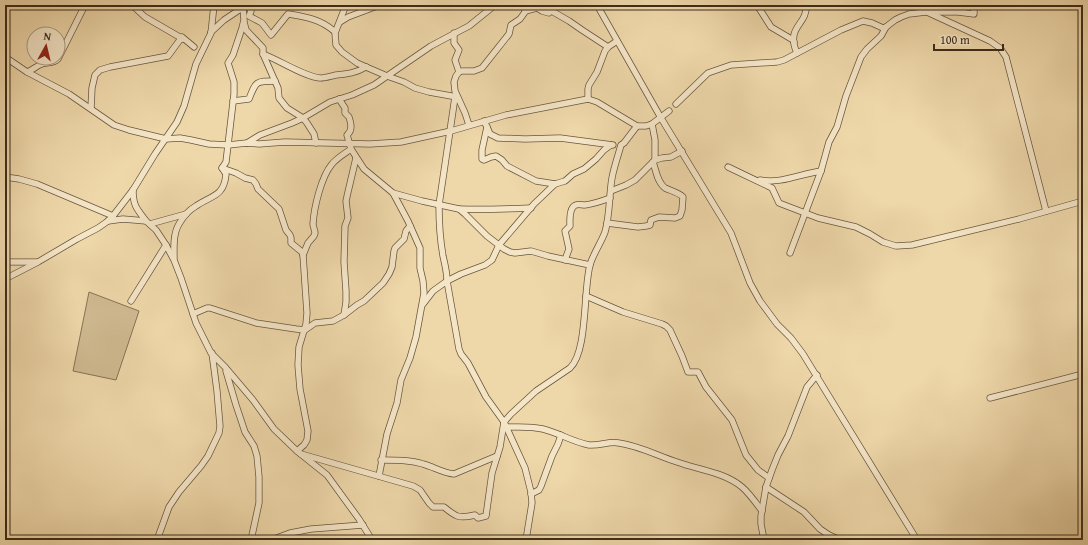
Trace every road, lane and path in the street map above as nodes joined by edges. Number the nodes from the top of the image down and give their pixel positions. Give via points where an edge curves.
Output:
1 (85, 5) edge
2 (132, 5) edge
3 (214, 5) edge
4 (234, 5) edge
5 (346, 5) edge
6 (380, 5) edge
7 (494, 5) edge
8 (530, 5) edge
9 (597, 5) edge
10 (757, 5) edge
11 (806, 5) edge
12 (974, 5) edge
13 (246, 6) edge
14 (525, 11) junction
15 (926, 12) junction
16 (244, 20) junction
17 (340, 22) junction
18 (886, 27) junction
19 (334, 32) dead end
20 (211, 33) junction
21 (454, 33) junction
22 (182, 37) junction
23 (617, 41) junction
24 (794, 42) junction
25 (608, 47) junction
26 (797, 53) junction
27 (200, 54) junction
28 (263, 54) junction
29 (5, 57) edge
30 (366, 67) junction
31 (27, 72) junction
32 (459, 72) junction
33 (387, 76) junction
34 (275, 81) junction
35 (456, 97) junction
36 (339, 99) junction
37 (588, 99) junction
38 (233, 101) junction
39 (676, 104) dead end
40 (91, 108) junction
41 (669, 111) dead end
42 (303, 118) junction
43 (661, 118) junction
44 (486, 124) junction
45 (652, 124) junction
46 (469, 125) junction
47 (637, 126) junction
48 (451, 131) junction
49 (166, 139) junction
50 (316, 142) junction
51 (247, 143) junction
52 (228, 145) junction
53 (611, 145) junction
54 (621, 145) junction
55 (351, 147) junction
56 (682, 151) junction
57 (356, 158) junction
58 (654, 161) junction
59 (222, 168) junction
60 (728, 168) dead end
61 (821, 171) junction
62 (5, 177) edge
63 (754, 179) junction
64 (555, 184) junction
65 (133, 190) junction
66 (611, 191) junction
67 (393, 193) junction
68 (610, 198) junction
69 (1083, 201) edge
70 (439, 205) junction
71 (531, 208) junction
72 (459, 209) junction
73 (1046, 211) junction
74 (805, 212) junction
75 (186, 214) junction
76 (113, 216) junction
77 (108, 221) junction
78 (148, 223) junction
79 (607, 223) junction
80 (410, 226) junction
81 (166, 245) junction
82 (499, 245) junction
83 (790, 252) dead end
84 (304, 254) junction
85 (174, 260) junction
86 (565, 260) junction
87 (5, 262) edge
88 (38, 262) junction
89 (590, 265) junction
90 (5, 279) edge
91 (447, 281) junction
92 (586, 296) junction
93 (131, 301) dead end
94 (422, 305) junction
95 (193, 314) junction
96 (344, 314) junction
97 (305, 330) junction
98 (212, 353) junction
99 (225, 367) junction
100 (1083, 374) edge
101 (817, 375) junction
102 (990, 398) dead end
103 (505, 425) junction
104 (561, 435) junction
105 (299, 452) junction
106 (497, 456) junction
107 (381, 460) junction
108 (379, 476) junction
109 (769, 478) junction
110 (766, 487) junction
111 (531, 494) junction
112 (762, 511) junction
113 (362, 525) junction
114 (157, 540) edge
115 (251, 540) edge
116 (271, 540) edge
117 (372, 540) edge
118 (526, 540) edge
119 (764, 540) edge
120 (884, 540) edge
121 (917, 540) edge

1 - 31 street via 56,62 39,65
2 - 22 street via 145,17
3 - 20 street
4 - 13 street
5 - 17 street
6 - 17 street
7 - 21 street via 476,22
8 - 14 street
9 - 23 street
10 - 24 street via 771,27
11 - 24 street via 807,10 795,32
12 - 15 street via 974,14
13 - 16 street
13 - 19 street via 251,11 249,16 262,23 271,35 288,14 316,20 326,24
13 - 20 street via 224,20
14 - 25 street via 538,8 542,11 550,10
14 - 32 street via 520,19 511,24 509,34 482,68
15 - 18 street via 909,14
15 - 73 street via 990,41 1003,52
16 - 28 street via 246,30 263,48
16 - 38 street via 228,63 234,82
17 - 30 street via 335,33 338,48 346,56
18 - 26 street via 864,21
18 - 61 street via 861,57 837,127 829,142
20 - 27 street
21 - 32 street via 454,43 459,50 455,60
21 - 33 street
22 - 27 street
22 - 40 street via 168,56 100,70 95,75
23 - 25 street
23 - 43 street
24 - 26 street
25 - 37 street via 604,50 589,86
26 - 39 street via 777,62 731,65 708,73
27 - 49 street via 184,106
28 - 30 street via 320,78 359,71
28 - 34 street
29 - 31 street
30 - 33 street
31 - 40 street
32 - 35 street via 454,82
33 - 35 street via 415,88
33 - 36 street via 369,87
34 - 38 street via 255,84 249,99
34 - 42 street via 279,98 287,108
35 - 46 street
35 - 48 street
36 - 42 street
36 - 55 street via 345,108 344,113 349,117 351,126 347,135
37 - 44 street via 506,114
37 - 47 street
38 - 52 street
40 - 49 street via 114,125
41 - 43 street
42 - 50 street via 314,134
42 - 51 street via 260,134
43 - 45 street
43 - 56 street
44 - 46 street
44 - 53 street via 490,134 498,138 560,138
44 - 64 street via 482,159 496,156 507,166 536,181
45 - 47 street
45 - 58 street via 655,140
46 - 48 street
47 - 54 street
48 - 55 street via 402,142
48 - 70 street
49 - 52 street via 180,138
49 - 65 street
50 - 51 street
50 - 55 street
51 - 52 street
52 - 59 street via 226,162
53 - 54 street
53 - 64 street via 584,169
54 - 66 street
55 - 57 street
55 - 84 street via 334,161 324,178 314,216 316,233
56 - 58 street
56 - 101 street via 731,233 750,283 760,301
57 - 67 street via 364,169
57 - 96 street via 346,197 348,218 345,226
58 - 66 street via 635,180
58 - 79 street via 658,178 664,186 683,197 680,216 659,217 651,220 650,225 642,227
59 - 75 street via 226,174 226,181 221,191
59 - 84 street via 253,180 279,209 291,243
60 - 63 street
61 - 63 street via 776,181
61 - 74 street
62 - 76 street via 37,184
63 - 74 street via 772,188 779,203
64 - 71 street
65 - 76 street
65 - 78 street via 135,206
66 - 68 street
67 - 70 street
67 - 80 street
68 - 79 street
68 - 86 street via 594,204 577,204 573,207 570,226 565,231 569,249
69 - 73 street
70 - 72 street
70 - 91 street via 440,235
71 - 72 street
71 - 82 street
72 - 82 street
73 - 74 street via 912,245 896,246 856,227 818,218
74 - 83 street
75 - 78 street
75 - 85 street via 178,225
76 - 77 street
77 - 78 street via 123,219
77 - 88 street
78 - 81 street
79 - 89 street
80 - 94 street via 420,248 424,293
80 - 96 street via 404,239 395,248 392,267 383,283 364,301
81 - 85 street
81 - 93 street
82 - 86 street via 510,252 531,251
82 - 91 street via 492,260 485,266
84 - 97 street via 307,313
85 - 95 street
86 - 89 street
87 - 88 street
88 - 90 street
89 - 92 street
91 - 94 street via 433,291
91 - 103 street via 461,354
92 - 103 street via 580,349 573,365 536,391 511,414
92 - 109 street via 623,312 662,324 670,330 688,372 698,372 706,387 732,420 746,455 758,470
94 - 107 street via 413,347 401,380
95 - 97 street via 210,308 256,323
95 - 98 street
96 - 97 street via 333,321 315,323
97 - 105 street via 299,347 298,365 308,431 307,440
98 - 99 street
98 - 114 street via 219,433 204,461 169,507
99 - 105 street via 274,429
99 - 115 street via 245,432 257,456 258,503
100 - 102 street
101 - 109 street via 807,387
101 - 121 street
103 - 104 street via 533,427
103 - 106 street
103 - 111 street via 525,468
104 - 111 street via 539,490
104 - 112 street via 591,445 619,443 631,446 729,479 742,488
105 - 108 street
105 - 113 street via 327,475
106 - 107 street via 454,474 410,461
106 - 108 street via 486,516 478,518 475,515 454,515 444,506 433,507 420,490
107 - 108 street
109 - 110 street
110 - 112 street
110 - 120 street via 804,512 829,535 838,539
111 - 118 street via 532,509
112 - 119 street
113 - 116 street via 311,529
113 - 117 street

